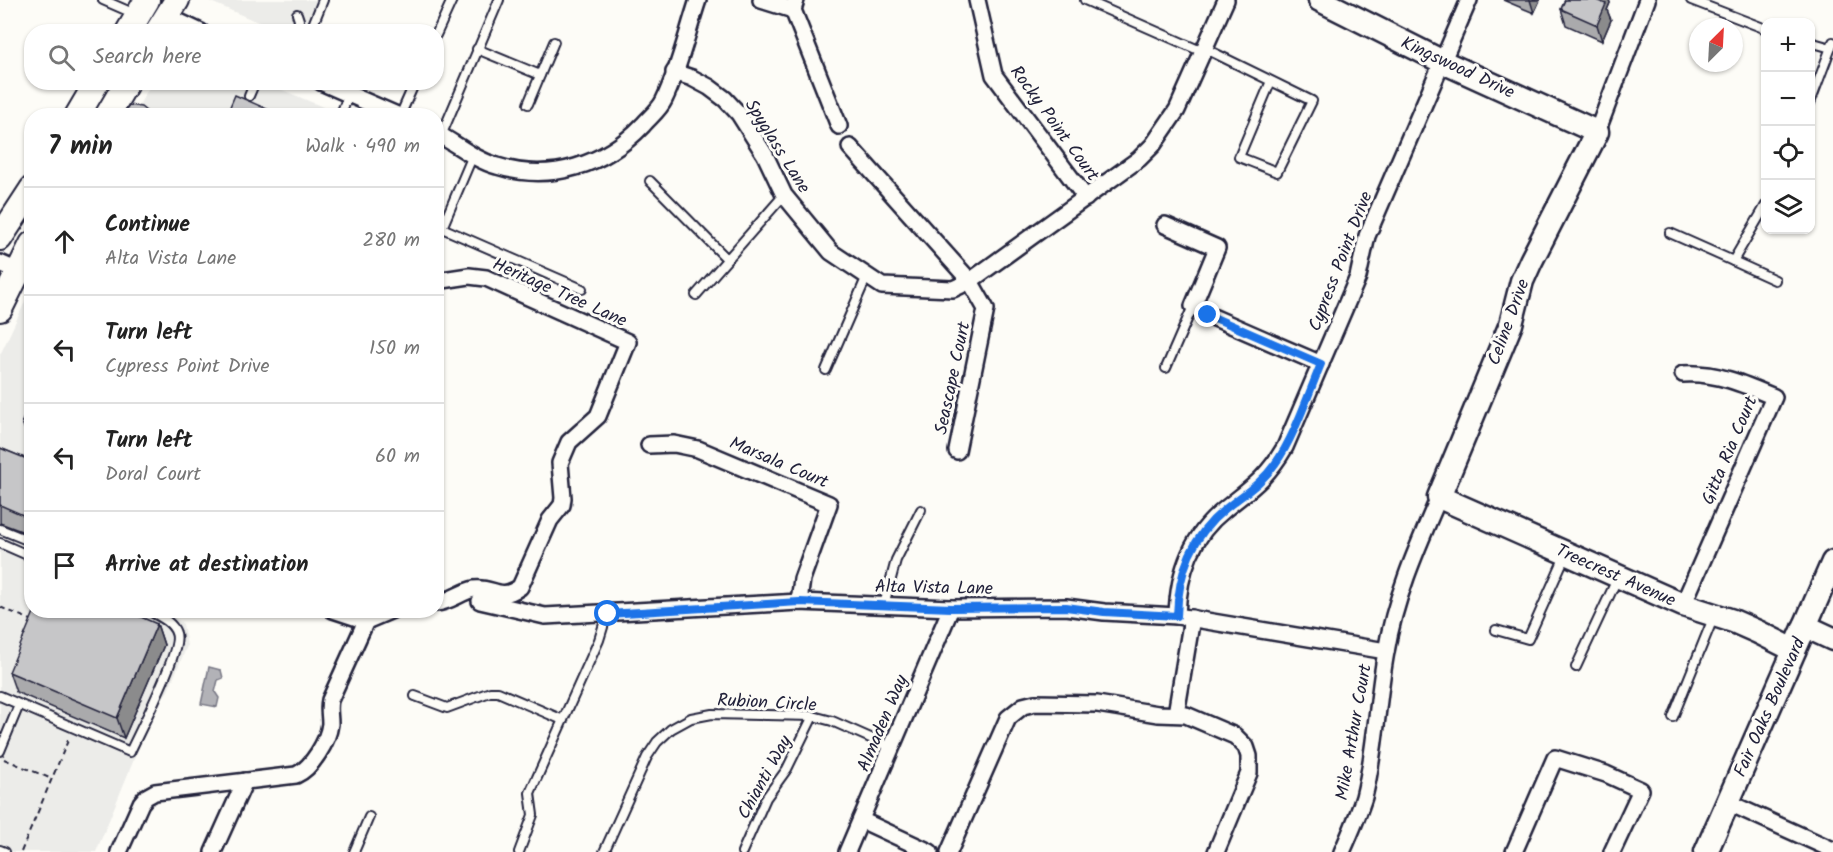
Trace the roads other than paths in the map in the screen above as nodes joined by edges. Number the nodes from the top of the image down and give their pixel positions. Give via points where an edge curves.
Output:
1 (103, 0) edge
2 (323, 0) edge
3 (452, 0) edge
4 (499, 0) edge
5 (698, 0) edge
6 (761, 0) edge
7 (977, 0) edge
8 (1085, 0) edge
9 (1226, 0) edge
10 (1320, 0) edge
11 (1469, 0) edge
12 (1647, 0) edge
13 (1691, 0) edge
14 (795, 5) edge
15 (297, 14) dead end
16 (137, 16) edge
17 (167, 16) edge
18 (184, 24) edge
19 (298, 24) edge
20 (313, 24) edge
21 (441, 24) edge
22 (1761, 27) edge
23 (554, 42) dead end
24 (1815, 43) edge
25 (1832, 45) edge
26 (477, 49) junction
27 (1204, 50) junction
28 (1443, 62) junction
29 (674, 72) junction
30 (540, 75) junction
31 (1271, 81) junction
32 (92, 90) edge
33 (122, 90) edge
34 (252, 90) edge
35 (340, 90) edge
36 (411, 90) edge
37 (1815, 90) edge
38 (349, 94) junction
39 (249, 96) dead end
40 (528, 104) dead end
41 (82, 108) edge
42 (112, 108) edge
43 (343, 108) edge
44 (381, 108) edge
45 (404, 108) edge
46 (444, 124) edge
47 (839, 126) dead end
48 (1597, 132) junction
49 (444, 138) edge
50 (850, 147) dead end
51 (473, 156) junction
52 (650, 181) dead end
53 (784, 195) junction
54 (1086, 198) junction
55 (24, 201) edge
56 (1761, 213) edge
57 (444, 223) edge
58 (1165, 225) dead end
59 (444, 229) edge
60 (1670, 233) dead end
61 (0, 238) edge
62 (24, 255) edge
63 (728, 259) junction
64 (1733, 261) junction
65 (13, 269) edge
66 (867, 276) junction
67 (444, 280) edge
68 (1775, 280) dead end
69 (970, 281) junction
70 (582, 289) dead end
71 (696, 295) dead end
72 (1193, 306) junction
73 (0, 309) edge
74 (1321, 364) junction
75 (1166, 368) dead end
76 (826, 370) dead end
77 (1683, 375) dead end
78 (649, 446) dead end
79 (957, 451) dead end
80 (1439, 497) junction
81 (921, 510) dead end
82 (0, 529) edge
83 (24, 539) edge
84 (0, 543) edge
85 (1566, 553) junction
86 (24, 554) edge
87 (1833, 562) edge
88 (1619, 576) junction
89 (444, 600) edge
90 (480, 601) dead end
91 (799, 602) junction
92 (1683, 604) junction
93 (884, 605) junction
94 (951, 608) junction
95 (608, 614) junction
96 (1714, 615) junction
97 (1185, 617) junction
98 (160, 618) edge
99 (357, 618) edge
100 (373, 618) edge
101 (366, 621) junction
102 (1805, 626) junction
103 (1496, 630) dead end
104 (1833, 639) edge
105 (1794, 650) junction
106 (1386, 651) junction
107 (1576, 667) dead end
108 (0, 696) edge
109 (415, 696) dead end
110 (19, 705) junction
111 (1176, 714) junction
112 (813, 716) junction
113 (1673, 717) dead end
114 (563, 720) junction
115 (893, 748) junction
116 (0, 751) edge
117 (245, 781) junction
118 (1727, 802) junction
119 (369, 818) dead end
120 (861, 820) junction
121 (0, 850) edge
122 (1833, 850) edge
123 (5, 852) edge
124 (119, 852) edge
125 (213, 852) edge
126 (354, 852) edge
127 (519, 852) edge
128 (604, 852) edge
129 (742, 852) edge
130 (847, 852) edge
131 (930, 852) edge
132 (949, 852) edge
133 (1216, 852) edge
134 (1342, 852) edge
135 (1514, 852) edge
136 (1612, 852) edge
137 (1706, 852) edge

1 - 16 lane
2 - 20 lane
3 - 21 lane
4 - 26 lane
5 - 29 street
6 - 14 street
7 - 54 street, Rocky Point Court via 994,75
8 - 27 lane
9 - 27 street, Spyglass Lane
10 - 28 street, Kingswood Drive
11 - 28 street, Cypress Point Drive
12 - 48 street, Celine Drive
13 - 22 lane
14 - 47 street
15 - 19 lane
17 - 18 street
23 - 30 lane
24 - 25 lane
25 - 37 lane
26 - 30 lane
26 - 46 lane
27 - 31 lane
27 - 54 street, Spyglass Lane via 1177,110 1153,145
28 - 48 street, Kingswood Drive
28 - 74 street, Cypress Point Drive via 1367,236 1358,277
29 - 51 street via 663,102 637,131 607,155 576,168 538,172 498,167
29 - 53 street, Spyglass Lane via 709,87 739,114
30 - 40 lane
31 - 31 lane via 1312,101 1277,172 1239,157
32 - 41 main road
33 - 42 main road
34 - 39 lane
35 - 38 street
36 - 45 lane
38 - 43 lane
38 - 44 street
48 - 80 street, Celine Drive via 1522,281 1510,324
49 - 51 street
50 - 69 street
51 - 57 lane
52 - 63 lane
53 - 63 lane
53 - 66 street, Spyglass Lane via 831,252
54 - 69 street, Spyglass Lane
55 - 61 main road
56 - 64 lane
58 - 72 street via 1217,248
59 - 70 lane
60 - 64 lane
62 - 65 main road
63 - 71 lane
64 - 68 lane
65 - 73 main road
66 - 69 street, Spyglass Lane via 882,286 953,289
66 - 76 lane
67 - 89 street, Heritage Tree Lane via 486,278 628,342 598,416 569,442 560,464 562,504 550,520 520,586 503,594 471,590
69 - 79 street, Seascape Court via 986,309
72 - 74 street
72 - 75 lane
74 - 97 street, Cypress Point Drive via 1275,464 1249,492 1223,511 1195,543 1177,599
77 - 92 street, Gitta Ria Court via 1731,379 1774,397
78 - 91 street, Marsala Court via 674,444 698,449 829,504 802,579
80 - 85 street, Treecrest Avenue
80 - 106 street, Celine Drive via 1401,591
81 - 93 lane via 896,560
82 - 83 lane
84 - 86 lane
85 - 88 street, Treecrest Avenue
85 - 103 lane via 1528,639
87 - 102 street, Fair Oaks Boulevard
88 - 92 street, Treecrest Avenue
88 - 107 lane
90 - 95 street, Alta Vista Lane via 546,616
91 - 93 street, Alta Vista Lane
91 - 95 street, Alta Vista Lane
92 - 96 street, Treecrest Avenue
93 - 94 street, Alta Vista Lane
94 - 97 street, Alta Vista Lane via 1066,607
94 - 115 street, Almaden Way
95 - 114 lane
96 - 105 street, Treecrest Avenue
96 - 113 lane
97 - 106 street, Alta Vista Lane
97 - 111 street, Cypress Point Drive
98 - 110 lane via 178,636 169,666 130,752
99 - 101 street
100 - 101 street
101 - 117 street via 330,700 329,728 311,765 296,775
102 - 104 street
102 - 105 street, Fair Oaks Boulevard
105 - 118 street, Fair Oaks Boulevard
106 - 134 street, Mike Arthur Court via 1367,782
108 - 110 lane
109 - 114 lane via 447,708 498,692
110 - 116 lane
111 - 132 street via 1097,704 1023,706 1008,718
111 - 133 street via 1191,716 1235,736 1249,756 1249,773
112 - 115 lane, Rubion Circle
112 - 128 lane, Rubion Circle via 712,714 691,718 671,729 647,757
112 - 129 lane, Chianti Way via 787,769 766,798
114 - 127 lane via 530,793 533,814
115 - 120 street, Almaden Way
117 - 124 street via 155,792 141,803
117 - 125 street
118 - 122 street
118 - 137 street, Fair Oaks Boulevard
119 - 126 lane
120 - 130 street, Almaden Way
120 - 131 street
121 - 123 lane
135 - 136 street via 1555,758 1641,790

